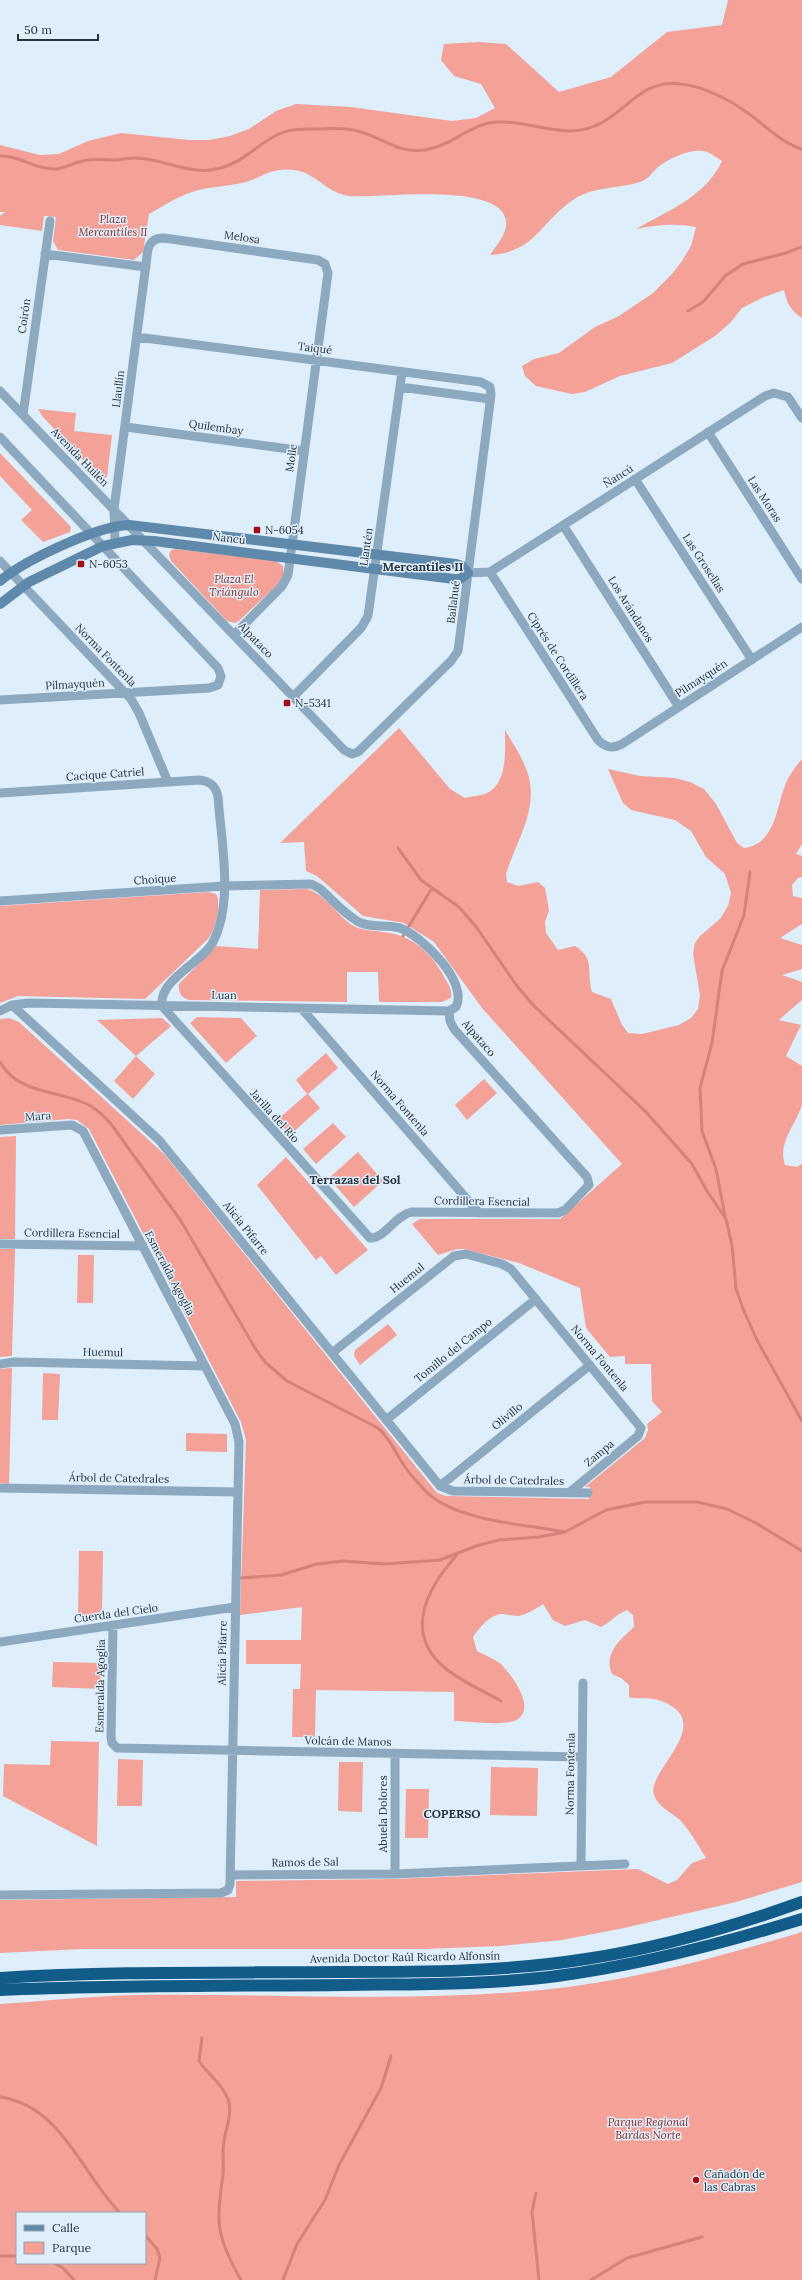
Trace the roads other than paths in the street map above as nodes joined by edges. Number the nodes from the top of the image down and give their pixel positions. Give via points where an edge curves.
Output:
1 (50, 221) dead end
2 (154, 240) joint
3 (45, 254) junction
4 (325, 264) joint
5 (146, 267) junction
6 (137, 337) junction
7 (316, 361) junction
8 (402, 372) junction
9 (489, 386) joint
10 (400, 387) junction
11 (0, 391) edge
12 (490, 399) junction
13 (23, 415) junction
14 (802, 418) edge
15 (126, 427) junction
16 (708, 432) junction
17 (0, 438) edge
18 (304, 451) junction
19 (635, 479) junction
20 (114, 509) junction
21 (129, 525) junction
22 (564, 525) junction
23 (114, 526) junction
24 (90, 533) junction
25 (144, 540) junction
26 (115, 543) junction
27 (292, 543) junction
28 (103, 546) junction
29 (377, 554) junction
30 (290, 558) junction
31 (0, 562) edge
32 (375, 569) junction
33 (10, 572) junction
34 (490, 572) junction
35 (468, 573) junction
36 (802, 579) edge
37 (0, 580) edge
38 (23, 585) junction
39 (0, 604) edge
40 (802, 627) edge
41 (234, 634) junction
42 (752, 660) junction
43 (127, 694) junction
44 (293, 697) junction
45 (0, 700) edge
46 (679, 707) junction
47 (612, 747) joint
48 (352, 754) joint
49 (168, 782) junction
50 (0, 793) edge
51 (224, 886) junction
52 (0, 901) edge
53 (12, 1005) junction
54 (162, 1006) junction
55 (302, 1009) junction
56 (0, 1011) edge
57 (449, 1011) junction
58 (78, 1127) joint
59 (0, 1130) edge
60 (589, 1186) joint
61 (479, 1213) junction
62 (373, 1239) joint
63 (0, 1244) edge
64 (143, 1246) junction
65 (460, 1254) joint
66 (536, 1299) junction
67 (332, 1354) junction
68 (0, 1364) edge
69 (590, 1364) junction
70 (205, 1366) junction
71 (386, 1420) junction
72 (641, 1430) joint
73 (238, 1432) joint
74 (440, 1486) junction
75 (0, 1488) edge
76 (238, 1492) junction
77 (570, 1492) junction
78 (588, 1493) dead end
79 (235, 1607) junction
80 (113, 1626) junction
81 (0, 1642) edge
82 (584, 1683) dead end
83 (115, 1746) joint
84 (232, 1751) junction
85 (395, 1754) junction
86 (582, 1757) junction
87 (625, 1864) dead end
88 (581, 1866) junction
89 (395, 1874) junction
90 (230, 1875) junction
91 (0, 1895) edge
92 (802, 1902) edge
93 (802, 1919) edge
94 (0, 1978) edge
95 (0, 1990) edge

1 - 3 street, Coirón
2 - 4 street, Melosa via 164,238 318,260
2 - 5 street, Llaullín via 148,249
3 - 5 street
3 - 13 street, Coirón
4 - 7 street, Molle via 328,273
5 - 6 street, Llaullín
6 - 7 street, Taiqué
6 - 15 street, Llaullín
7 - 8 street, Taiqué
7 - 18 street, Molle
8 - 9 street, Taiqué via 481,382
8 - 10 street, Llantén
9 - 12 street, Bailahué
10 - 12 street
10 - 29 street, Llantén
11 - 13 street, Avenida Huilén
12 - 35 street, Bailahué
13 - 20 street, Avenida Huilén
14 - 16 street, Ñancú via 788,397 779,394 765,396
15 - 18 street, Quilembay
15 - 20 street, Llaullín
16 - 19 street, Ñancú
16 - 36 street, Las Moras
17 - 24 street
18 - 27 street, Molle
19 - 22 street, Ñancú
19 - 42 street, Las Grosellas
20 - 21 street, Avenida Huilén
20 - 23 street, Llaullín
21 - 23 street, Ñancú
21 - 25 street, Avenida Huilén
21 - 27 street, Ñancú
22 - 34 street, Ñancú
22 - 46 street, Los Arándanos
23 - 24 street, Ñancú
23 - 26 street, Llaullín
24 - 28 street
24 - 33 street, Ñancú
25 - 26 street, Ñancú
25 - 30 street, Ñancú
25 - 41 street, Alpataco
26 - 28 street, Ñancú
27 - 29 street, Ñancú
27 - 30 street, Molle
28 - 38 street, Ñancú
28 - 43 street, Pilmayquén via 218,668 221,681 209,688
29 - 32 street, Llantén
29 - 35 street, Ñancú via 459,564
30 - 32 street, Ñancú
30 - 41 street, Molle via 284,584
31 - 33 street, Norma Fontenla
32 - 35 street, Ñancú via 457,579
32 - 44 street, Llantén via 369,612 364,624
33 - 37 street, Ñancú
33 - 38 street, Norma Fontenla
34 - 35 street, Ñancú
34 - 47 street, Ciprés de Cordillera via 598,740 607,747
35 - 48 street, Bailahué via 460,642 454,659 360,751
38 - 39 street, Ñancú
38 - 43 street, Norma Fontenla
40 - 42 street, Pilmayquén
41 - 44 street, Alpataco
42 - 46 street, Pilmayquén
43 - 45 street, Pilmayquén
43 - 49 street, Norma Fontenla via 139,713
44 - 48 street, Alpataco via 344,750
46 - 47 street, Pilmayquén via 622,744
49 - 50 street, Cacique Catriel
49 - 51 street, Cacique Catriel via 199,780 212,784 216,789
51 - 52 street, Choique
51 - 54 street via 224,904 212,943 167,987 162,997
51 - 57 street, Choique via 311,884 361,923 401,928 427,945 444,966 458,992 458,1003
53 - 54 street, Luan via 29,1003
53 - 56 street, Luan
53 - 67 street, Alicia Pifarre via 159,1140
54 - 55 street, Luan
54 - 62 street, Jarilla del Río via 366,1236
55 - 57 street, Luan
55 - 61 street, Norma Fontenla
57 - 60 street, Alpataco via 454,1028 587,1177
58 - 59 street, Mara via 72,1125
58 - 64 street, Esmeralda Agoglia
60 - 61 street, Cordillera Esencial via 562,1212
61 - 62 street, Cordillera Esencial via 406,1213
63 - 64 street, Cordillera Esencial
64 - 70 street, Esmeralda Agoglia
65 - 66 street, Norma Fontenla via 506,1266
65 - 67 street, Huemul via 454,1256
66 - 69 street, Norma Fontenla
66 - 71 street, Tomillo del Campo
67 - 71 street, Alicia Pifarre
68 - 70 street, Huemul via 18,1362
69 - 72 street, Norma Fontenla via 639,1424
69 - 74 street, Olivillo
70 - 73 street, Esmeralda Agoglia
71 - 74 street, Alicia Pifarre
72 - 77 street, Zampa via 638,1436
73 - 76 street, Alicia Pifarre
74 - 77 street, Árbol de Catedrales via 453,1491
75 - 76 street, Árbol de Catedrales
76 - 79 street, Alicia Pifarre
77 - 78 street, Árbol de Catedrales
79 - 80 street, Cuerda del Cielo
79 - 84 street, Alicia Pifarre
80 - 81 street, Cuerda del Cielo
80 - 83 street, Esmeralda Agoglia via 111,1737
82 - 86 street, Norma Fontenla
83 - 84 street, Volcán de Manos via 123,1749
84 - 85 street, Volcán de Manos
84 - 90 street, Alicia Pifarre
85 - 86 street, Volcán de Manos
85 - 89 street, Abuela Dolores
86 - 88 street, Norma Fontenla
87 - 88 street, Ramos de Sal
88 - 89 street, Ramos de Sal
89 - 90 street, Ramos de Sal
90 - 91 street via 228,1890 221,1893
92 - 94 highway, Avenida Doctor Raúl Ricardo Alfonsín via 732,1925 651,1946 586,1959 527,1966 419,1971 101,1974
93 - 95 highway via 659,1959 592,1971 517,1980 441,1984

